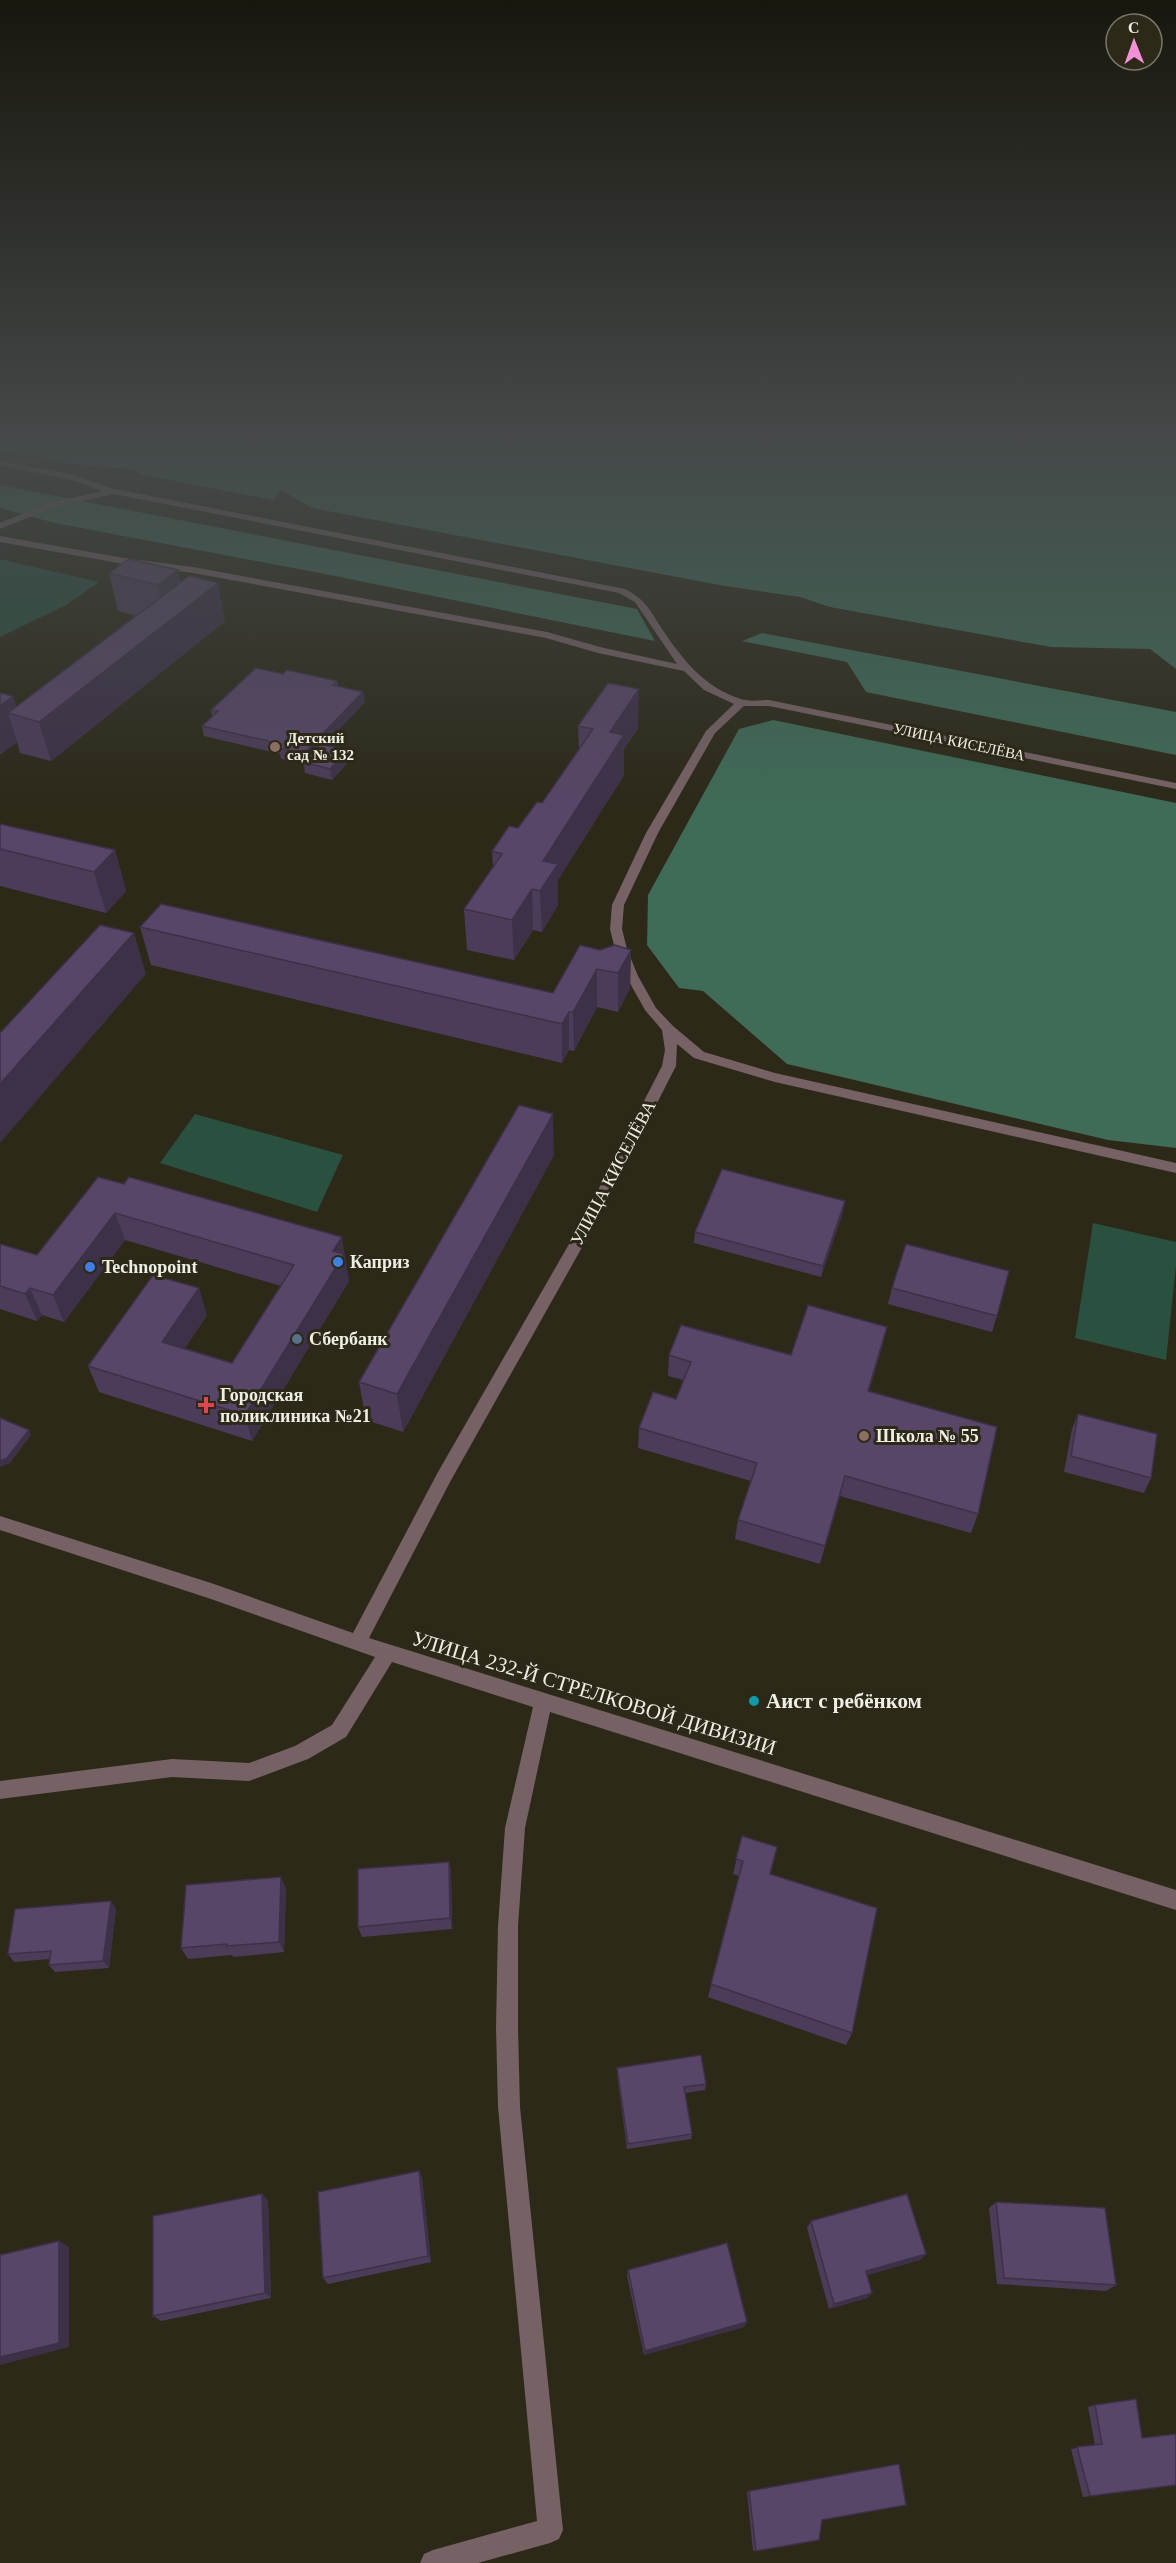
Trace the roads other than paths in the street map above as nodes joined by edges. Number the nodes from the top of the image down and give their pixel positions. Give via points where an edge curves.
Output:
1 (161, 566) edge
2 (492, 566) edge
3 (687, 669) junction
4 (741, 703) junction
5 (1176, 786) edge
6 (668, 1029) junction
7 (1176, 1168) edge
8 (0, 1523) edge
9 (357, 1643) junction
10 (388, 1652) junction
11 (543, 1701) junction
12 (0, 1790) edge
13 (1176, 1900) edge
14 (433, 2563) edge

1 - 3 street via 547,635
2 - 3 street, УЛИЦА КИСЕЛЁВА via 622,591 638,600
3 - 4 street, УЛИЦА КИСЕЛЁВА via 708,688
4 - 5 street, УЛИЦА КИСЕЛЁВА via 768,703
4 - 6 street via 711,731 652,833 618,905 616,929 621,949 651,1010
6 - 7 street via 699,1055 775,1077
6 - 9 street, УЛИЦА КИСЕЛЁВА via 672,1050 669,1066 587,1226 444,1477
8 - 9 street, УЛИЦА 232-Й СТРЕЛКОВОЙ ДИВИЗИИ via 212,1591
9 - 10 street, УЛИЦА 232-Й СТРЕЛКОВОЙ ДИВИЗИИ
10 - 11 street, УЛИЦА 232-Й СТРЕЛКОВОЙ ДИВИЗИИ
10 - 12 street via 339,1731 301,1753 249,1772 172,1768
11 - 13 street, УЛИЦА 232-Й СТРЕЛКОВОЙ ДИВИЗИИ
11 - 14 street via 514,1828 507,2028 509,2107 550,2530

